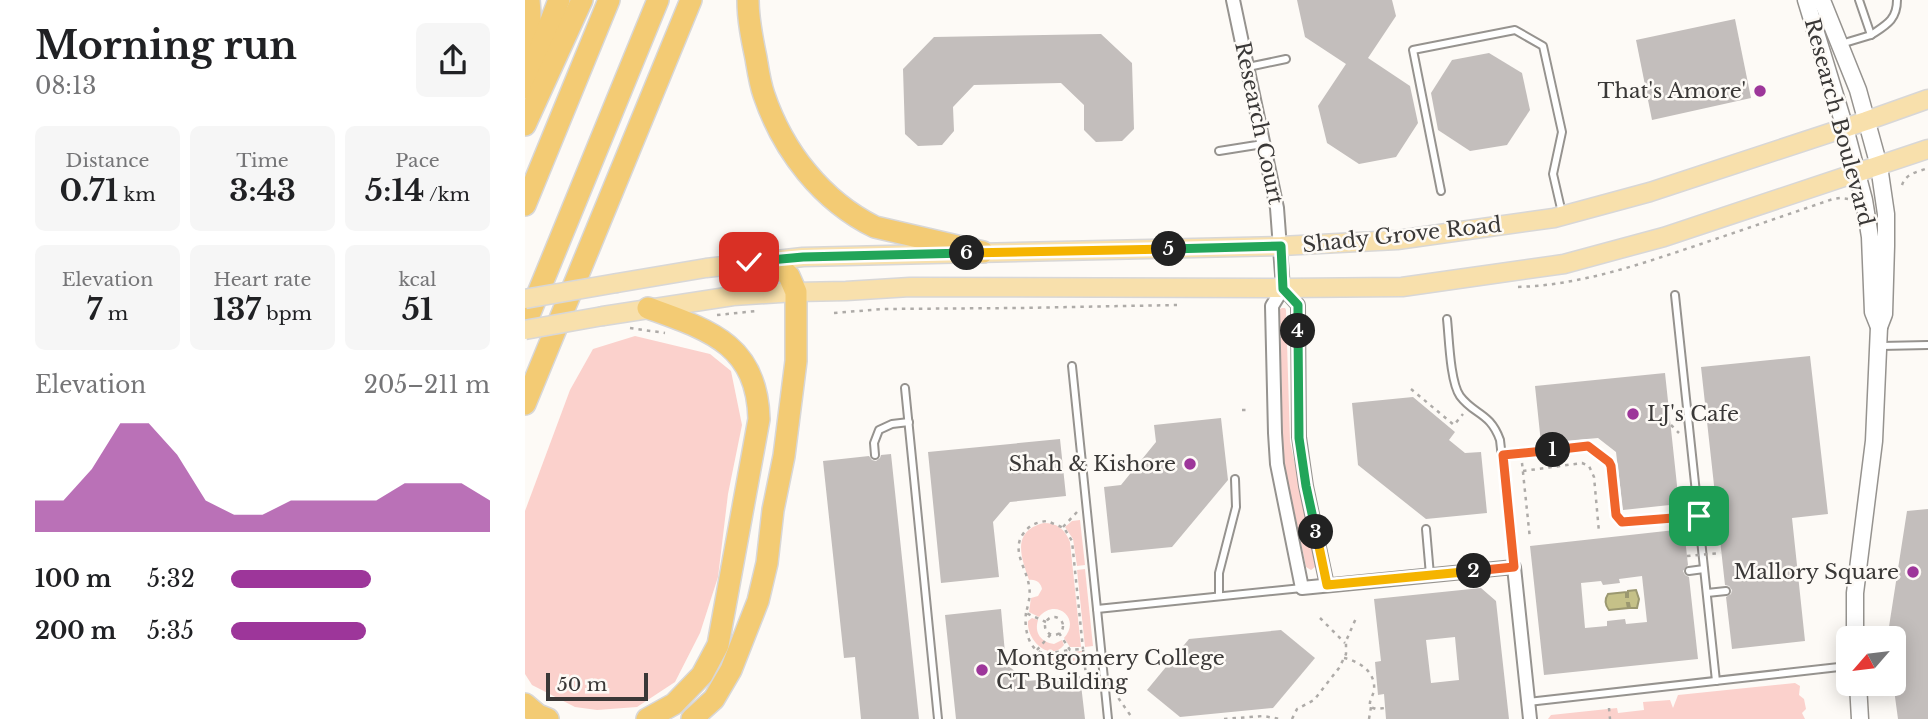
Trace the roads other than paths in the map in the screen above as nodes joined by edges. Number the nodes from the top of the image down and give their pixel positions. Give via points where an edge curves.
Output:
1 (529, 0) edge
2 (559, 0) edge
3 (583, 0) edge
4 (609, 0) edge
5 (658, 0) edge
6 (691, 0) edge
7 (748, 0) edge
8 (1233, 0) edge
9 (1806, 0) edge
10 (1819, 0) edge
11 (1859, 0) edge
12 (1897, 0) edge
13 (1871, 35) junction
14 (1839, 45) junction
15 (525, 57) edge
16 (1286, 59) dead end
17 (1248, 67) junction
18 (525, 88) edge
19 (1928, 99) edge
20 (1866, 121) junction
21 (525, 125) edge
22 (1845, 128) junction
23 (1263, 144) junction
24 (1928, 149) edge
25 (1219, 151) dead end
26 (1879, 166) junction
27 (1857, 173) junction
28 (1441, 191) dead end
29 (525, 205) edge
30 (1563, 215) junction
31 (1281, 246) junction
32 (983, 252) junction
33 (767, 260) junction
34 (1283, 289) junction
35 (796, 292) junction
36 (1675, 295) dead end
37 (525, 299) edge
38 (647, 308) junction
39 (1447, 319) dead end
40 (525, 325) edge
41 (1879, 327) junction
42 (525, 330) edge
43 (1928, 345) edge
44 (1879, 346) junction
45 (1072, 366) dead end
46 (905, 388) dead end
47 (525, 404) edge
48 (909, 422) junction
49 (875, 455) dead end
50 (1503, 455) junction
51 (1235, 479) dead end
52 (1699, 516) junction
53 (1426, 529) dead end
54 (1514, 567) junction
55 (1705, 569) junction
56 (1689, 571) dead end
57 (1430, 575) junction
58 (1327, 585) junction
59 (1302, 587) junction
60 (1726, 591) dead end
61 (1707, 593) junction
62 (1219, 596) junction
63 (1097, 609) junction
64 (1855, 626) edge
65 (1836, 667) edge
66 (1716, 681) junction
67 (1859, 696) edge
68 (1528, 702) junction
69 (525, 704) edge
70 (548, 719) edge
71 (647, 719) edge
72 (692, 719) edge
73 (939, 719) edge
74 (1108, 719) edge
75 (1530, 719) edge
76 (1860, 719) edge

1 - 15 highway
2 - 18 highway
3 - 21 highway
4 - 29 highway
5 - 40 highway
6 - 47 highway
7 - 32 highway via 748,22 763,93 779,132 809,176 837,204 875,227
8 - 17 street, Research Court
9 - 22 street, Research Boulevard
10 - 14 street, Research Boulevard
11 - 13 lane
12 - 13 lane via 1891,20
13 - 14 lane
14 - 20 street, Research Boulevard
16 - 17 lane
17 - 23 street, Research Court
19 - 20 main road, Shady Grove Road
20 - 22 main road, Shady Grove Road
20 - 26 street, Research Boulevard
22 - 27 street, Research Boulevard
22 - 30 main road, Shady Grove Road via 1650,192
23 - 25 lane
23 - 31 street, Research Court
24 - 26 main road, Shady Grove Road
26 - 27 main road, Shady Grove Road
26 - 41 street, Research Boulevard via 1886,246 1884,314
27 - 34 main road, Shady Grove Road via 1664,237 1564,264 1402,287
27 - 41 street, Research Boulevard via 1870,237 1873,312
28 - 30 lane via 1413,50 1515,30 1543,46 1562,132 1553,174
30 - 31 main road, Shady Grove Road via 1397,240
31 - 32 main road, Shady Grove Road
31 - 34 street, Research Court
32 - 33 main road, Shady Grove Road
33 - 35 highway via 789,276
33 - 37 main road, Shady Grove Road, bridge
34 - 35 main road, Shady Grove Road via 910,287
34 - 58 street via 1298,305 1299,438
34 - 59 street via 1272,306 1275,433
35 - 38 main road, Shady Grove Road
35 - 72 highway via 796,361 758,601 731,670 714,699
36 - 52 lane
38 - 42 main road, Shady Grove Road, bridge
38 - 71 highway via 698,326 731,346 751,375 759,419 718,645 702,675 674,704
39 - 50 lane via 1455,386 1495,427
41 - 44 street, Research Boulevard
43 - 44 lane
44 - 64 street, Research Boulevard
45 - 63 lane
46 - 48 lane
48 - 49 lane via 879,430
48 - 73 lane
50 - 52 lane via 1590,447 1610,464 1616,515 1622,522
50 - 54 lane
51 - 62 lane via 1236,507 1219,573
52 - 55 lane
53 - 57 lane
54 - 57 street
54 - 68 street
55 - 56 lane
55 - 61 lane
57 - 58 street
58 - 59 street
59 - 62 lane
60 - 61 lane
61 - 66 lane
62 - 63 lane
63 - 74 lane
65 - 66 lane
66 - 68 lane
67 - 76 street
68 - 75 street
69 - 70 highway

